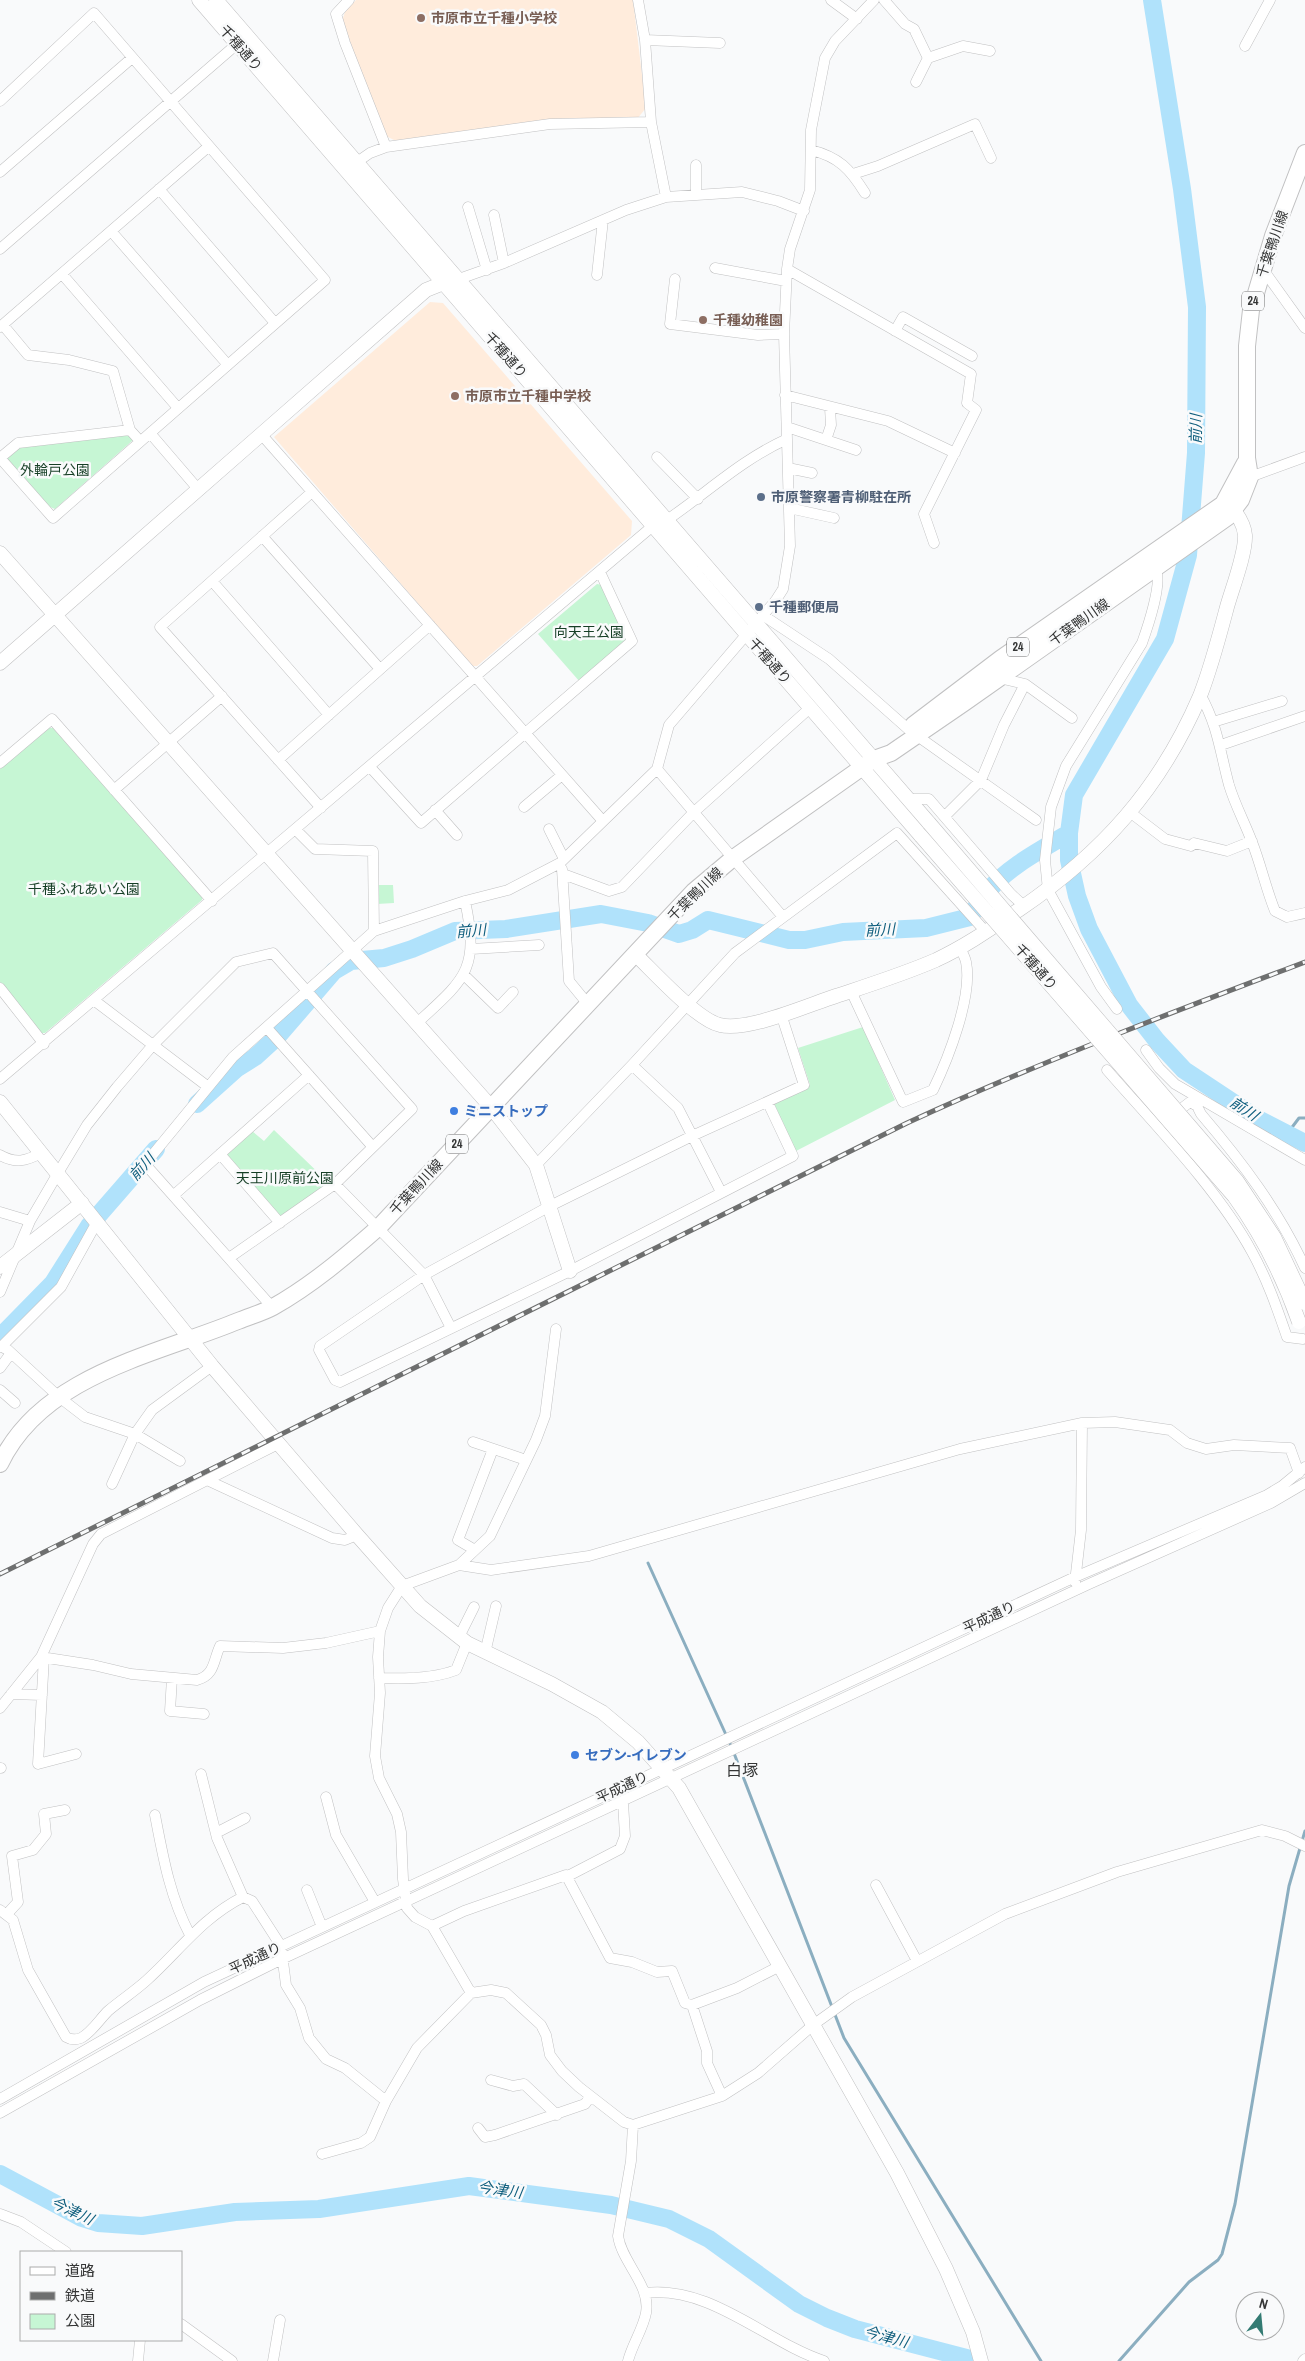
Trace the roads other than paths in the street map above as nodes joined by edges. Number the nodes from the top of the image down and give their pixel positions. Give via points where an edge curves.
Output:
1 (199, 0) edge
2 (216, 0) edge
3 (350, 0) edge
4 (638, 0) edge
5 (831, 0) edge
6 (874, 0) edge
7 (884, 0) edge
8 (1270, 0) edge
9 (857, 19) junction
10 (645, 40) junction
11 (720, 43) dead end
12 (237, 44) junction
13 (1245, 46) dead end
14 (990, 52) dead end
15 (132, 58) junction
16 (928, 58) junction
17 (916, 82) dead end
18 (0, 101) edge
19 (170, 102) junction
20 (651, 122) junction
21 (208, 147) junction
22 (386, 147) junction
23 (810, 150) junction
24 (1305, 153) edge
25 (990, 158) dead end
26 (356, 162) junction
27 (696, 165) dead end
28 (0, 172) edge
29 (854, 174) junction
30 (159, 189) junction
31 (865, 193) dead end
32 (696, 195) junction
33 (666, 197) junction
34 (468, 207) dead end
35 (804, 211) junction
36 (494, 215) dead end
37 (603, 220) junction
38 (110, 232) junction
39 (0, 249) edge
40 (504, 263) junction
41 (714, 268) dead end
42 (1262, 268) junction
43 (787, 269) junction
44 (487, 270) junction
45 (62, 274) junction
46 (597, 276) dead end
47 (459, 278) junction
48 (675, 279) dead end
49 (786, 281) junction
50 (442, 282) junction
51 (276, 324) junction
52 (1, 326) edge
53 (1304, 326) edge
54 (894, 331) junction
55 (784, 334) junction
56 (972, 356) dead end
57 (228, 365) junction
58 (785, 395) junction
59 (178, 408) junction
60 (830, 408) junction
61 (787, 427) junction
62 (130, 430) junction
63 (150, 433) junction
64 (261, 434) junction
65 (787, 439) junction
66 (826, 440) junction
67 (140, 441) junction
68 (856, 450) dead end
69 (955, 453) junction
70 (657, 457) dead end
71 (1305, 457) edge
72 (0, 458) edge
73 (1247, 458) junction
74 (788, 468) junction
75 (812, 473) dead end
76 (1250, 477) junction
77 (198, 489) junction
78 (312, 492) junction
79 (698, 499) junction
80 (1230, 506) junction
81 (789, 508) junction
82 (834, 518) dead end
83 (667, 520) junction
84 (654, 525) junction
85 (262, 536) junction
86 (934, 543) dead end
87 (0, 553) edge
88 (1159, 566) junction
89 (600, 572) junction
90 (212, 581) junction
91 (55, 615) junction
92 (755, 624) junction
93 (430, 626) junction
94 (0, 663) edge
95 (380, 670) junction
96 (476, 678) junction
97 (999, 678) junction
98 (1025, 684) junction
99 (1200, 694) junction
100 (222, 696) junction
101 (1282, 701) dead end
102 (810, 708) junction
103 (329, 715) junction
104 (1305, 716) edge
105 (1072, 718) dead end
106 (1214, 722) junction
107 (912, 732) junction
108 (525, 733) junction
109 (168, 743) junction
110 (1221, 745) junction
111 (278, 760) junction
112 (0, 764) edge
113 (868, 764) junction
114 (370, 767) junction
115 (657, 769) junction
116 (562, 775) junction
117 (981, 780) junction
118 (114, 790) junction
119 (908, 799) junction
120 (321, 808) junction
121 (524, 808) dead end
122 (436, 810) junction
123 (693, 813) junction
124 (1131, 813) junction
125 (945, 816) junction
126 (602, 820) junction
127 (1036, 820) dead end
128 (549, 829) dead end
129 (296, 830) junction
130 (457, 835) dead end
131 (1252, 841) junction
132 (267, 855) junction
133 (732, 859) junction
134 (562, 861) junction
135 (563, 874) junction
136 (1048, 890) junction
137 (212, 901) junction
138 (465, 901) junction
139 (1024, 906) junction
140 (1305, 913) edge
141 (783, 917) junction
142 (374, 932) junction
143 (986, 932) junction
144 (539, 945) dead end
145 (960, 948) junction
146 (470, 949) junction
147 (352, 952) junction
148 (635, 954) junction
149 (464, 975) junction
150 (0, 988) edge
151 (851, 991) junction
152 (308, 992) junction
153 (513, 992) dead end
154 (95, 1001) junction
155 (588, 1002) junction
156 (687, 1003) junction
157 (1117, 1009) dead end
158 (781, 1014) junction
159 (416, 1024) junction
160 (267, 1028) junction
161 (44, 1044) junction
162 (153, 1045) junction
163 (632, 1065) junction
164 (309, 1075) junction
165 (0, 1079) edge
166 (207, 1086) junction
167 (0, 1102) edge
168 (768, 1103) junction
169 (491, 1107) junction
170 (1221, 1111) junction
171 (1208, 1122) junction
172 (1157, 1128) junction
173 (692, 1136) junction
174 (372, 1146) junction
175 (41, 1153) junction
176 (220, 1154) junction
177 (0, 1155) edge
178 (1305, 1160) edge
179 (536, 1165) junction
180 (58, 1173) junction
181 (335, 1184) junction
182 (721, 1192) junction
183 (174, 1195) junction
184 (82, 1203) junction
185 (550, 1206) junction
186 (0, 1212) edge
187 (30, 1222) junction
188 (96, 1222) junction
189 (280, 1223) junction
190 (379, 1227) junction
191 (16, 1255) junction
192 (229, 1258) junction
193 (0, 1267) edge
194 (1305, 1268) edge
195 (570, 1271) junction
196 (424, 1275) junction
197 (0, 1292) edge
198 (1305, 1303) edge
199 (272, 1307) junction
200 (1299, 1322) joint
201 (451, 1328) junction
202 (556, 1329) dead end
203 (191, 1340) junction
204 (1304, 1342) edge
205 (1, 1346) edge
206 (11, 1353) junction
207 (212, 1366) junction
208 (0, 1368) edge
209 (0, 1390) edge
210 (58, 1397) junction
211 (15, 1403) dead end
212 (1082, 1423) junction
213 (135, 1434) junction
214 (473, 1442) dead end
215 (278, 1444) junction
216 (493, 1449) junction
217 (526, 1460) junction
218 (180, 1461) dead end
219 (0, 1464) edge
220 (1302, 1470) edge
221 (207, 1480) junction
222 (1305, 1483) edge
223 (112, 1484) dead end
224 (357, 1535) junction
225 (475, 1550) junction
226 (459, 1565) junction
227 (1076, 1577) junction
228 (402, 1586) junction
229 (1074, 1591) junction
230 (496, 1606) dead end
231 (474, 1607) dead end
232 (380, 1631) junction
233 (463, 1640) junction
234 (485, 1653) junction
235 (42, 1657) junction
236 (172, 1678) junction
237 (379, 1678) junction
238 (11, 1694) junction
239 (42, 1695) junction
240 (0, 1708) edge
241 (204, 1714) dead end
242 (76, 1754) dead end
243 (667, 1773) junction
244 (201, 1774) dead end
245 (326, 1797) dead end
246 (623, 1802) junction
247 (65, 1810) dead end
248 (155, 1815) dead end
249 (245, 1818) dead end
250 (216, 1833) junction
251 (1305, 1846) edge
252 (568, 1876) junction
253 (876, 1885) dead end
254 (405, 1888) junction
255 (307, 1890) dead end
256 (242, 1897) junction
257 (406, 1901) junction
258 (375, 1902) junction
259 (3, 1912) edge
260 (432, 1926) junction
261 (322, 1927) junction
262 (190, 1935) junction
263 (281, 1946) junction
264 (282, 1959) junction
265 (917, 1961) junction
266 (780, 1966) junction
267 (472, 1993) junction
268 (692, 2005) junction
269 (813, 2025) junction
270 (76, 2039) junction
271 (83, 2051) junction
272 (89, 2062) junction
273 (491, 2080) dead end
274 (722, 2096) junction
275 (590, 2097) junction
276 (0, 2099) edge
277 (386, 2101) junction
278 (0, 2113) edge
279 (557, 2114) junction
280 (633, 2125) junction
281 (478, 2128) dead end
282 (322, 2154) dead end
283 (0, 2214) edge
284 (64, 2251) edge
285 (645, 2293) junction
286 (280, 2320) dead end
287 (182, 2325) edge
288 (140, 2341) edge
289 (138, 2361) edge
290 (232, 2361) edge
291 (273, 2361) edge
292 (628, 2361) edge
293 (824, 2361) edge
294 (981, 2361) edge

1 - 12 street, 千種通り
2 - 26 street, 千種通り
3 - 22 street via 336,14
4 - 10 street
5 - 9 street
6 - 9 street
7 - 16 street via 905,24 914,29
8 - 13 street
9 - 23 street via 835,41 825,58
10 - 11 street
10 - 20 street
12 - 19 street
12 - 50 street, 千種通り
14 - 16 street via 963,46
15 - 18 street via 94,13
15 - 19 street
15 - 28 street
16 - 17 street
19 - 21 street
19 - 39 street
20 - 22 street via 550,124
20 - 33 street
21 - 30 street
21 - 51 street via 325,280
22 - 26 street
23 - 29 street via 828,154
23 - 35 street via 810,190
24 - 42 main road, 千葉鴨川線 / 24
25 - 29 street via 975,124
26 - 47 street, 千種通り
27 - 32 street
29 - 31 street
30 - 38 street
30 - 51 street
32 - 33 street
32 - 35 street via 742,192
33 - 37 street
34 - 44 street
35 - 43 street via 790,249
36 - 40 street
37 - 40 street
37 - 46 street
38 - 45 street
38 - 57 street
40 - 44 street
41 - 49 street
42 - 53 street
42 - 73 main road, 千葉鴨川線 / 24 via 1251,310 1247,346
43 - 49 street
43 - 54 street
44 - 47 street
45 - 52 street
45 - 59 street
47 - 50 street
47 - 83 street, 千種通り
48 - 55 street via 670,324 758,335
49 - 55 street
50 - 64 street via 426,290
50 - 84 street, 千種通り
51 - 57 street
52 - 62 street via 28,355 69,360 114,371
54 - 56 street via 903,318
54 - 69 street via 971,374 967,403 976,410
55 - 58 street
57 - 59 street
58 - 60 street
58 - 61 street
59 - 63 street
60 - 66 street
60 - 69 street via 888,421
61 - 65 street
61 - 66 street
62 - 67 street
62 - 72 street via 18,443
63 - 67 street
63 - 77 street
64 - 77 street
64 - 78 street
65 - 74 street
65 - 79 street via 752,456
66 - 68 street
67 - 72 street via 53,518
69 - 86 street via 924,514
70 - 79 street
71 - 76 street
73 - 76 main road, 千葉鴨川線 / 24
73 - 80 main road, 千葉鴨川線 / 24
74 - 75 street
74 - 81 street
76 - 80 main road, 千葉鴨川線 / 24
77 - 91 street
78 - 85 street
78 - 93 street
79 - 83 street
80 - 88 main road, 千葉鴨川線 / 24 via 1211,530
80 - 99 street via 1243,528 1244,542 1220,634
80 - 107 main road, 千葉鴨川線 / 24 via 1214,512 1000,659
81 - 82 street
81 - 92 street via 790,546 783,589
83 - 92 street, 千種通り
84 - 89 street
84 - 92 street, 千種通り
85 - 90 street
85 - 95 street
87 - 91 street
88 - 97 main road, 千葉鴨川線 / 24
88 - 136 street via 1150,621 1142,643 1066,766 1051,807 1046,860
89 - 96 street
89 - 108 street via 632,641
90 - 100 street via 160,627
90 - 103 street
91 - 94 street
91 - 109 street
92 - 102 street, 千種通り
92 - 107 street via 829,659
92 - 113 street, 千種通り
92 - 115 street via 669,725
93 - 95 street
93 - 96 street
95 - 103 street
96 - 108 street
96 - 114 street
97 - 98 street
97 - 107 main road, 千葉鴨川線 / 24
98 - 105 street
98 - 117 street
99 - 106 street
99 - 124 street via 1173,749
100 - 109 street
100 - 111 street
101 - 106 street
102 - 113 street, 千種通り
102 - 123 street
103 - 111 street
104 - 110 street
106 - 110 street
107 - 113 main road, 千葉鴨川線 / 24 via 885,745
107 - 117 street
108 - 116 street
108 - 122 street
109 - 118 street
109 - 132 street
110 - 131 street via 1229,784
111 - 120 street
112 - 118 street via 52,719
113 - 119 street, 千種通り
113 - 133 main road, 千葉鴨川線 / 24
113 - 200 street, 千種通り, bridge via 921,836 1234,1196 1274,1260
114 - 120 street
114 - 122 street via 421,823
115 - 123 street
115 - 126 street
116 - 121 street
116 - 126 street
117 - 125 street
117 - 127 street
118 - 137 street
119 - 125 street via 930,799
119 - 198 street, 千種通り, bridge via 1237,1181 1274,1236
120 - 129 street
122 - 130 street
123 - 133 street
123 - 135 street via 622,887 609,891
124 - 131 street via 1165,838 1191,846 1194,843 1227,851
124 - 136 street
125 - 139 street
126 - 134 street
128 - 134 street
129 - 132 street
129 - 142 street via 315,849 373,851
131 - 140 street via 1275,912 1287,917
132 - 137 street
132 - 147 street
133 - 141 street
133 - 148 main road, 千葉鴨川線 / 24 via 694,891
134 - 135 street
134 - 138 street via 508,890
135 - 155 street via 569,981
136 - 139 street
136 - 157 street via 1101,987
137 - 154 street
138 - 142 street
138 - 146 street via 470,924
139 - 143 street
141 - 143 street via 897,833
141 - 156 street via 735,952
142 - 147 street
143 - 145 street
144 - 146 street
145 - 151 street
145 - 151 street via 966,960 966,982 953,1042 932,1090 903,1102
146 - 149 street
147 - 152 street
147 - 159 street
148 - 155 main road, 千葉鴨川線 / 24
148 - 156 street
149 - 153 street via 498,1008
149 - 159 street via 457,986
150 - 161 street
151 - 158 street
152 - 160 street
152 - 162 street via 273,953 236,962
152 - 174 street via 412,1109
154 - 161 street
154 - 162 street
155 - 169 main road, 千葉鴨川線 / 24
156 - 158 street via 702,1016 722,1026 743,1026
156 - 163 street
158 - 168 street via 804,1085
159 - 169 street
160 - 164 street
160 - 166 street via 233,1057
161 - 165 street
162 - 166 street
162 - 180 street via 88,1125
163 - 173 street via 678,1108
163 - 179 street
164 - 174 street
164 - 176 street
166 - 183 street via 145,1164
167 - 175 street
168 - 173 street
168 - 182 street via 793,1156
169 - 179 street
169 - 190 main road, 千葉鴨川線 / 24
170 - 171 street
170 - 172 street via 1175,1084 1149,1054 1109,1073
170 - 178 street
171 - 172 street via 1197,1106 1190,1102
171 - 194 street via 1269,1202
172 - 204 street via 1233,1220 1266,1280 1287,1337
173 - 182 street
173 - 185 street
174 - 181 street
175 - 177 street via 26,1161
175 - 180 street
176 - 183 street
176 - 189 street
179 - 185 street
180 - 184 street
180 - 187 street
181 - 189 street
181 - 190 street
182 - 195 street
183 - 192 street
184 - 188 street
184 - 191 street
185 - 195 street
185 - 196 street
186 - 187 street
187 - 191 street
188 - 203 street
188 - 205 street via 61,1286
189 - 192 street
190 - 196 street
190 - 199 main road, 千葉鴨川線 / 24 via 333,1268
191 - 193 street
191 - 197 street
192 - 199 street
195 - 201 street
196 - 201 street
196 - 201 street via 320,1346 319,1350 335,1380 340,1382
199 - 203 main road, 千葉鴨川線 / 24
200 - 204 street, 千種通り
202 - 217 street via 545,1416
203 - 207 street
203 - 210 main road, 千葉鴨川線 / 24 via 116,1367
205 - 206 street
206 - 208 street
206 - 210 street
207 - 213 street via 152,1410
207 - 215 street
209 - 211 street
210 - 213 street via 85,1417
210 - 219 main road, 千葉鴨川線 / 24 via 34,1416
212 - 220 street via 1115,1422 1170,1430 1187,1443 1206,1449 1234,1445 1290,1448
212 - 226 street via 960,1450 589,1556 491,1570
212 - 227 street via 1081,1530
213 - 218 street
213 - 223 street
214 - 216 street
215 - 221 street
215 - 224 street
216 - 217 street
216 - 225 street via 458,1540
217 - 225 street via 490,1536
220 - 227 street, 平成通り via 1267,1494
221 - 224 street via 332,1538 345,1540
221 - 235 street via 101,1534 93,1544
222 - 229 street, 平成通り via 1224,1525
224 - 228 street
225 - 226 street
226 - 228 street
227 - 229 street
227 - 243 street, 平成通り
228 - 232 street via 388,1608
228 - 233 street via 439,1623
229 - 243 street, 平成通り
230 - 234 street
231 - 233 street
232 - 236 street via 326,1643 282,1648 220,1646 213,1670 207,1678
232 - 237 street
233 - 234 street
233 - 237 street via 456,1670 406,1678
234 - 243 street via 602,1712 638,1742
235 - 236 street via 131,1674
235 - 238 street
235 - 239 street
236 - 241 street via 170,1710
237 - 254 street via 375,1756 379,1778 402,1832
238 - 239 street
238 - 240 street
239 - 242 street via 38,1764
243 - 246 street, 平成通り
243 - 254 street, 平成通り
243 - 266 street via 692,1809
244 - 250 street
245 - 258 street via 336,1835
246 - 252 street via 625,1836 620,1849
246 - 257 street, 平成通り
247 - 259 street via 44,1814 46,1834 33,1850 12,1856 18,1902
248 - 262 street via 169,1886
249 - 250 street
250 - 256 street
251 - 265 street via 1262,1830 1116,1872 1005,1914
252 - 260 street via 464,1911
252 - 268 street via 610,1958 657,1972 672,1971 685,2003
253 - 265 street
254 - 257 street
254 - 258 street, 平成通り
255 - 261 street
256 - 262 street
256 - 263 street via 252,1900
257 - 260 street via 415,1917
257 - 264 street, 平成通り
258 - 261 street, 平成通り
259 - 270 street via 13,1920 28,1970 66,2037
260 - 267 street
261 - 263 street, 平成通り
262 - 270 street via 148,1980
263 - 264 street
263 - 271 street, 平成通り via 204,1982
264 - 272 street, 平成通り
264 - 277 street via 286,1985 300,2008 309,2038 326,2059 345,2068
265 - 269 street via 852,1997
266 - 268 street
266 - 269 street
267 - 275 street via 491,1990 506,1993 541,2025 550,2055
267 - 277 street via 417,2048
268 - 274 street via 708,2051 707,2063
269 - 274 street via 758,2072
269 - 294 street via 897,2173 946,2269 973,2332
270 - 271 street
271 - 272 street
271 - 276 street, 平成通り
272 - 278 street, 平成通り
273 - 279 street via 513,2086 524,2084
274 - 280 street
275 - 279 street via 585,2104
275 - 280 street
277 - 282 street via 370,2137 362,2143
279 - 281 street via 485,2137
280 - 285 street via 631,2161 620,2217 620,2248
283 - 284 street via 20,2222
285 - 292 street via 646,2313
285 - 293 street via 664,2291 721,2309
286 - 291 street
287 - 290 street
288 - 289 street

